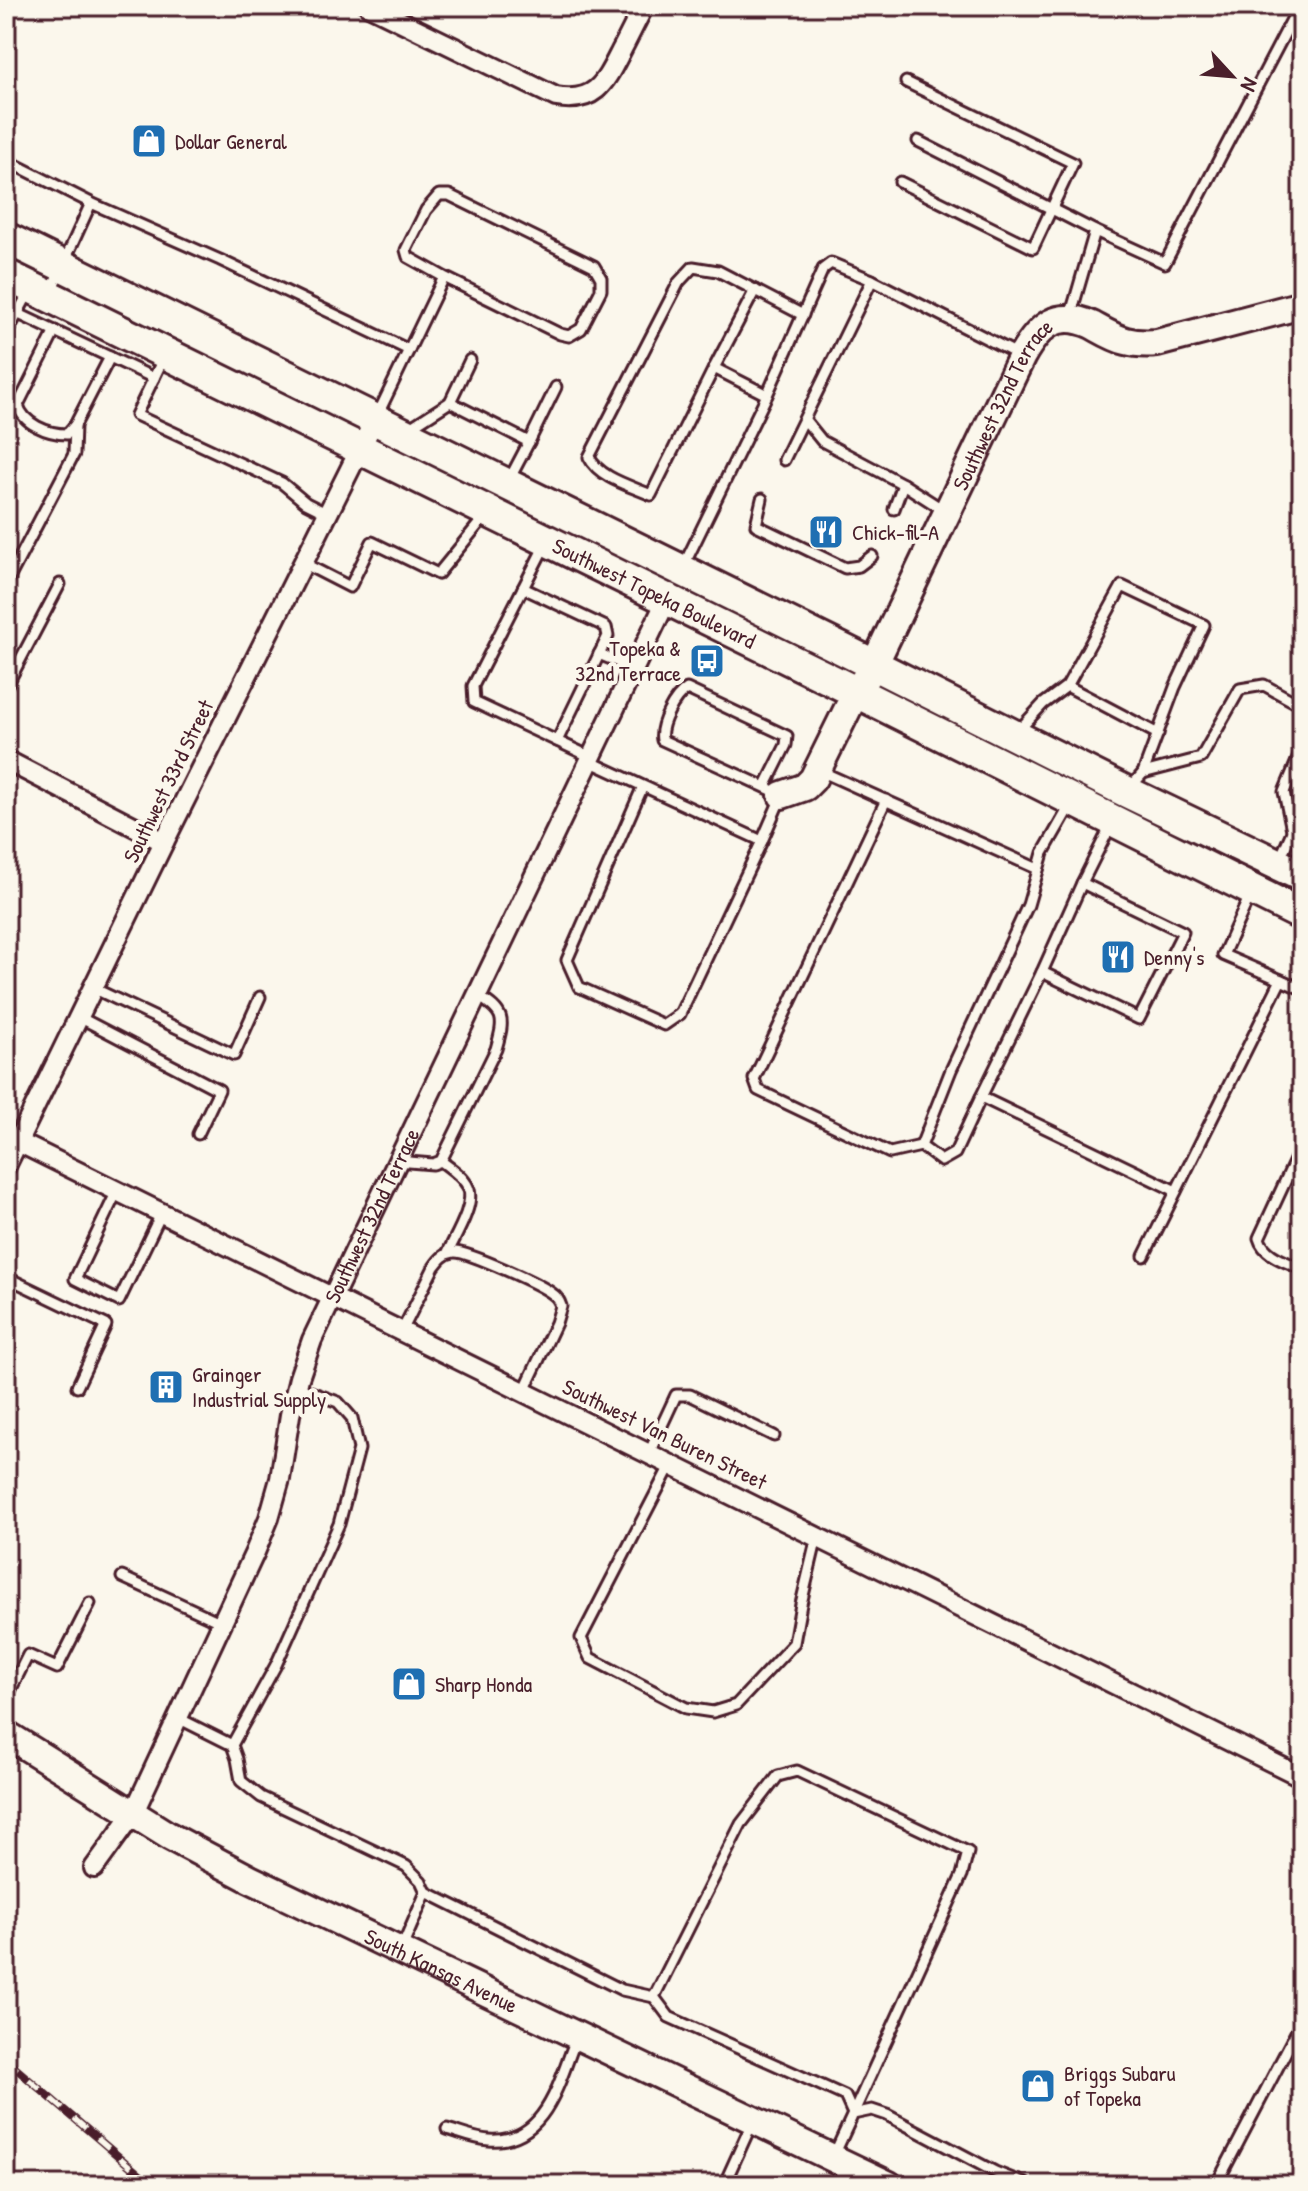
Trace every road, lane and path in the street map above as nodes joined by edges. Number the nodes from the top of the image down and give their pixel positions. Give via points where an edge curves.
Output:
1 (369, 6) edge
2 (644, 6) edge
3 (1299, 6) edge
4 (906, 82) dead end
5 (918, 141) dead end
6 (6, 160) edge
7 (900, 182) dead end
8 (91, 203) junction
9 (1052, 209) junction
10 (1095, 231) junction
11 (6, 238) edge
12 (64, 266) junction
13 (444, 277) junction
14 (872, 280) junction
15 (755, 290) junction
16 (26, 293) edge
17 (1302, 305) edge
18 (6, 308) edge
19 (803, 315) junction
20 (1070, 319) junction
21 (55, 331) junction
22 (6, 335) edge
23 (409, 350) junction
24 (1022, 356) junction
25 (110, 357) junction
26 (470, 360) dead end
27 (160, 366) junction
28 (714, 368) junction
29 (556, 387) dead end
30 (767, 395) junction
31 (450, 402) junction
32 (805, 420) junction
33 (75, 425) junction
34 (389, 426) junction
35 (529, 442) junction
36 (360, 449) junction
37 (784, 460) dead end
38 (507, 484) junction
39 (903, 484) junction
40 (762, 499) dead end
41 (894, 509) dead end
42 (488, 512) junction
43 (947, 513) junction
44 (328, 514) junction
45 (547, 542) junction
46 (872, 556) dead end
47 (303, 563) junction
48 (682, 570) junction
49 (6, 584) edge
50 (60, 584) dead end
51 (523, 588) junction
52 (666, 601) junction
53 (599, 654) junction
54 (874, 665) junction
55 (633, 668) junction
56 (1067, 686) junction
57 (6, 687) edge
58 (856, 692) junction
59 (1302, 706) edge
60 (1158, 734) junction
61 (1014, 735) junction
62 (557, 741) junction
63 (1302, 749) edge
64 (590, 759) junction
65 (6, 760) edge
66 (818, 770) junction
67 (1135, 783) junction
68 (643, 786) junction
69 (774, 791) junction
70 (886, 800) junction
71 (1073, 800) junction
72 (1302, 809) edge
73 (1113, 820) junction
74 (1292, 830) junction
75 (762, 841) junction
76 (164, 842) junction
77 (1291, 868) edge
78 (1038, 869) junction
79 (1082, 883) junction
80 (1256, 892) junction
81 (1302, 915) edge
82 (1042, 972) junction
83 (1281, 980) junction
84 (93, 988) junction
85 (1302, 989) edge
86 (477, 995) junction
87 (260, 997) dead end
88 (79, 1017) junction
89 (981, 1097) junction
90 (198, 1134) dead end
91 (12, 1138) edge
92 (1302, 1145) edge
93 (921, 1146) junction
94 (397, 1161) junction
95 (441, 1161) junction
96 (6, 1166) edge
97 (118, 1189) junction
98 (1176, 1191) junction
99 (162, 1212) junction
100 (448, 1252) junction
101 (1144, 1256) dead end
102 (1302, 1269) edge
103 (6, 1277) edge
104 (332, 1296) junction
105 (402, 1331) junction
106 (77, 1387) dead end
107 (297, 1387) junction
108 (524, 1391) junction
109 (774, 1436) dead end
110 (649, 1453) junction
111 (671, 1464) junction
112 (817, 1537) junction
113 (122, 1577) dead end
114 (90, 1603) dead end
115 (222, 1623) junction
116 (6, 1699) edge
117 (178, 1718) junction
118 (6, 1734) edge
119 (232, 1745) junction
120 (1302, 1777) edge
121 (133, 1814) junction
122 (94, 1868) dead end
123 (426, 1892) junction
124 (400, 1951) junction
125 (654, 1997) junction
126 (1302, 2021) edge
127 (578, 2036) junction
128 (853, 2114) junction
129 (753, 2120) junction
130 (447, 2129) dead end
131 (833, 2158) junction
132 (729, 2185) edge
133 (889, 2185) edge
134 (1028, 2185) edge
135 (1216, 2185) edge

1 - 2 street via 568,99 592,93 606,81
3 - 10 lane via 1165,263
4 - 9 lane via 1073,163
5 - 9 lane
6 - 8 lane
7 - 9 lane via 1033,248
8 - 12 lane
8 - 23 lane
9 - 10 lane
10 - 20 lane
11 - 12 main road, Southwest Topeka Boulevard
12 - 16 lane
12 - 34 main road, Southwest Topeka Boulevard
13 - 13 lane via 569,336 581,329 601,290 594,266 449,195 439,195 426,210 406,250 408,257
13 - 23 lane
14 - 19 lane via 831,263 823,269
14 - 24 lane
14 - 32 lane
15 - 19 lane
15 - 28 lane
15 - 28 lane via 718,271 693,267 679,282 597,439 589,457 593,465 651,495
16 - 18 lane
16 - 21 lane
16 - 22 lane
16 - 27 main road, Southwest Topeka Boulevard
17 - 20 main road, Southwest 32nd Terrace via 1157,343 1117,339
19 - 30 lane
20 - 24 main road, Southwest 32nd Terrace via 1052,321 1032,338
21 - 25 lane
21 - 33 lane via 18,405 21,416 55,434 67,434
23 - 34 lane
24 - 43 main road, Southwest 32nd Terrace
25 - 27 lane
25 - 33 lane
26 - 31 lane
27 - 36 main road, Southwest Topeka Boulevard
27 - 44 lane via 136,415 282,483
28 - 30 lane
29 - 35 lane
30 - 48 lane
31 - 34 lane
31 - 35 lane
32 - 37 lane
32 - 39 lane via 822,441
33 - 49 lane via 74,454
34 - 36 street, Southwest 33rd Street
34 - 38 main road, Southwest Topeka Boulevard
35 - 38 lane
36 - 42 main road, Southwest Topeka Boulevard
36 - 44 street, Southwest 33rd Street
38 - 48 main road, Southwest Topeka Boulevard
39 - 41 lane
39 - 43 lane
40 - 46 lane via 756,525 845,568
42 - 45 main road, Southwest Topeka Boulevard
42 - 47 lane via 438,574 372,542 350,587
43 - 54 main road, Southwest 32nd Terrace
44 - 47 street, Southwest 33rd Street
45 - 51 lane
45 - 52 main road, Southwest Topeka Boulevard
47 - 76 street, Southwest 33rd Street
48 - 52 street, Southwest 32nd Terrace
48 - 54 main road, Southwest Topeka Boulevard
50 - 57 lane
51 - 53 lane via 606,627 608,636
51 - 62 lane via 473,686 474,702
52 - 55 street, Southwest 32nd Terrace
52 - 58 main road, Southwest Topeka Boulevard
53 - 55 lane
53 - 62 lane
54 - 58 main road, Southwest 32nd Terrace
54 - 61 main road, Southwest Topeka Boulevard
55 - 64 street, Southwest 32nd Terrace
56 - 60 lane
56 - 60 lane via 1122,586 1204,625
56 - 61 lane
58 - 66 main road, Southwest 32nd Terrace
58 - 71 main road, Southwest Topeka Boulevard
59 - 67 lane via 1264,685 1240,689 1201,758
60 - 67 lane
61 - 67 main road, Southwest Topeka Boulevard
62 - 64 lane
63 - 74 lane via 1284,792
64 - 68 lane
64 - 86 street, Southwest 32nd Terrace
65 - 76 street
66 - 69 main road, Southwest 32nd Terrace via 805,787
66 - 70 lane
67 - 73 main road
67 - 77 main road, Southwest Topeka Boulevard
68 - 75 lane
68 - 75 lane via 567,960 579,987 664,1025 680,1014
69 - 69 lane via 787,736 687,689 679,694 660,732 662,740
69 - 75 lane
70 - 78 lane
70 - 93 lane via 754,1079 758,1090 890,1153
71 - 73 main road, Southwest Topeka Boulevard
71 - 78 lane
72 - 74 lane
73 - 79 lane
73 - 80 main road, Southwest Topeka Boulevard
74 - 77 lane
76 - 84 street, Southwest 33rd Street
77 - 80 main road
78 - 93 lane via 1028,905
79 - 82 lane
79 - 82 lane via 1183,932 1139,1019
80 - 81 main road, Southwest Topeka Boulevard
80 - 83 lane via 1223,955
82 - 89 lane
83 - 85 lane
83 - 98 lane
84 - 87 lane via 234,1055
84 - 88 street, Southwest 33rd Street
86 - 94 street, Southwest 32nd Terrace
86 - 95 lane via 494,1006 502,1018 501,1030
88 - 90 lane via 219,1090
88 - 91 street, Southwest 33rd Street
89 - 93 lane via 955,1153 941,1161
89 - 98 lane
91 - 96 street, Southwest 33rd Street
91 - 97 street, Southwest Van Buren Street
92 - 102 lane via 1259,1238 1267,1252
94 - 95 lane
94 - 104 street, Southwest 32nd Terrace
95 - 100 lane via 471,1190
97 - 99 street, Southwest Van Buren Street
97 - 99 lane via 75,1279 119,1301
98 - 101 lane
99 - 104 street, Southwest Van Buren Street
100 - 105 lane via 434,1267
100 - 108 lane via 469,1255 556,1296 561,1306 556,1323
103 - 106 lane via 106,1325
104 - 105 street, Southwest Van Buren Street
104 - 107 street, Southwest 32nd Terrace
105 - 108 street, Southwest Van Buren Street
107 - 115 street, Southwest 32nd Terrace via 269,1518
107 - 119 lane via 338,1402 352,1418 359,1449 339,1524 276,1665
108 - 110 street, Southwest Van Buren Street
109 - 110 lane via 690,1395 676,1395
110 - 111 street, Southwest Van Buren Street
111 - 112 street, Southwest Van Buren Street
111 - 112 lane via 581,1638 590,1658 686,1708 713,1712 736,1705 794,1643
112 - 120 street, Southwest Van Buren Street
113 - 115 lane
114 - 116 lane via 57,1668 28,1655
115 - 117 street, Southwest 32nd Terrace
117 - 119 lane
117 - 121 street, Southwest 32nd Terrace
118 - 121 main road, South Kansas Avenue
119 - 123 lane via 241,1781 261,1797 406,1866
121 - 122 street, Southwest 32nd Terrace
121 - 124 main road, South Kansas Avenue via 250,1879
123 - 124 lane
123 - 125 lane via 622,1990
124 - 127 main road, South Kansas Avenue
125 - 128 lane via 669,2017 845,2096
125 - 128 lane via 741,1824 778,1776 797,1771 968,1852
126 - 135 lane
127 - 129 main road, South Kansas Avenue
127 - 130 lane via 548,2105 524,2134 486,2140
128 - 131 lane
128 - 134 lane via 872,2110 887,2115
129 - 131 main road, South Kansas Avenue
129 - 132 lane via 728,2176
131 - 133 main road, South Kansas Avenue

